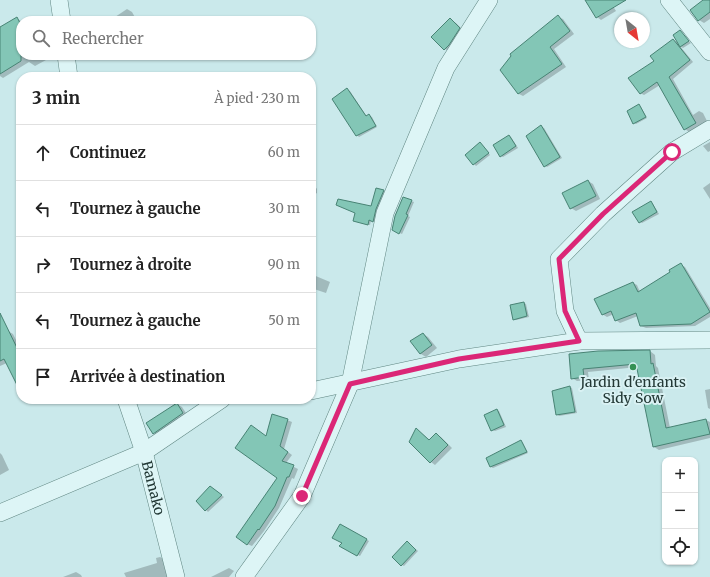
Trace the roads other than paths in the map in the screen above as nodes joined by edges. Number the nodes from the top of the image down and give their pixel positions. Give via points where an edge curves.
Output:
1 (59, 0) edge
2 (489, 0) edge
3 (669, 0) edge
4 (61, 16) edge
5 (710, 52) edge
6 (67, 60) edge
7 (69, 72) edge
8 (710, 128) edge
9 (710, 340) edge
10 (579, 341) junction
11 (350, 384) junction
12 (316, 390) edge
13 (128, 404) edge
14 (215, 404) edge
15 (144, 452) junction
16 (0, 512) edge
17 (176, 577) edge
18 (244, 577) edge

1 - 4 street
2 - 11 street via 446,68 385,213
3 - 5 street
6 - 7 street
8 - 10 street via 672,152 603,214 559,259 565,311
9 - 10 street
10 - 11 street via 459,359
11 - 12 street
11 - 18 street via 302,496
13 - 15 street, Bamako
14 - 15 street
15 - 16 street
15 - 17 street, Bamako

